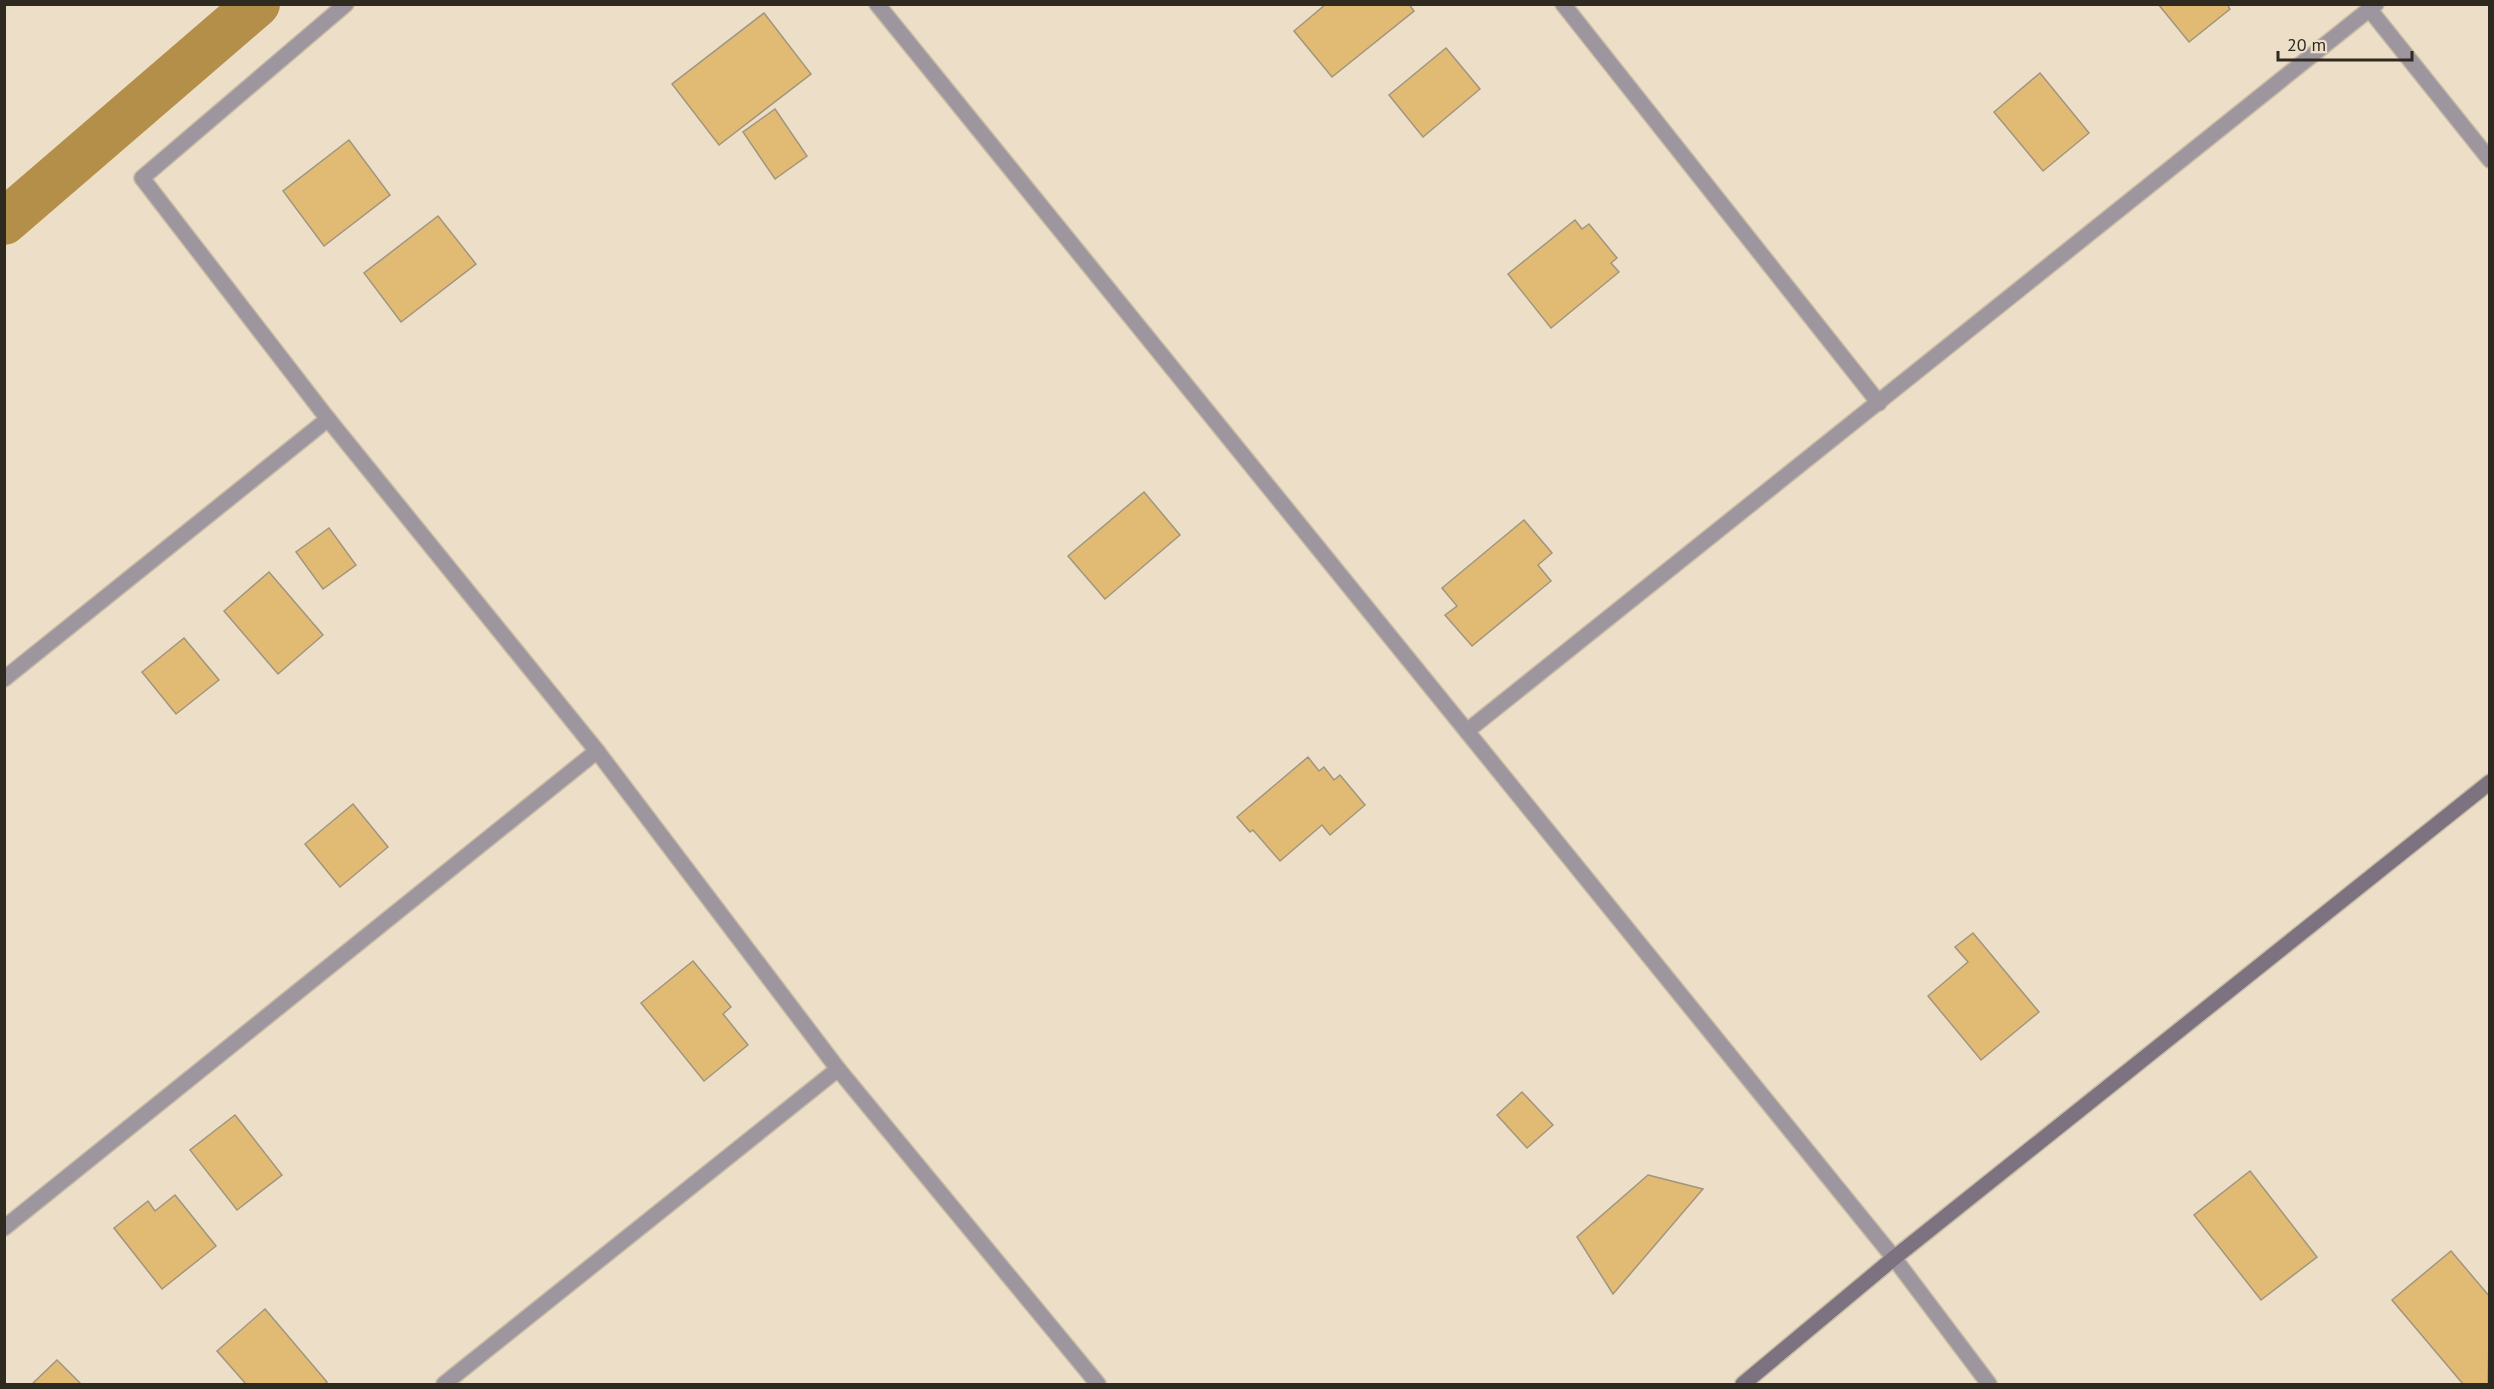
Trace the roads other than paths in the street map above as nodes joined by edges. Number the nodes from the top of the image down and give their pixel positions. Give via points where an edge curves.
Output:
1 (346, 4) edge
2 (877, 4) edge
3 (1563, 4) edge
4 (2373, 7) edge
5 (2490, 160) edge
6 (1879, 402) junction
7 (328, 419) junction
8 (4, 679) edge
9 (1467, 732) junction
10 (597, 751) junction
11 (2490, 782) edge
12 (838, 1069) junction
13 (4, 1228) edge
14 (1894, 1257) junction
15 (1095, 1383) edge
16 (444, 1384) edge
17 (1743, 1384) edge
18 (1989, 1384) edge

1 - 7 street via 142,178
2 - 9 street
3 - 6 street
4 - 5 street
4 - 6 street
6 - 9 street
7 - 8 street
7 - 10 street
9 - 14 street
10 - 12 street
10 - 13 street
11 - 14 street
12 - 15 street
12 - 16 street
14 - 17 street
14 - 18 street

